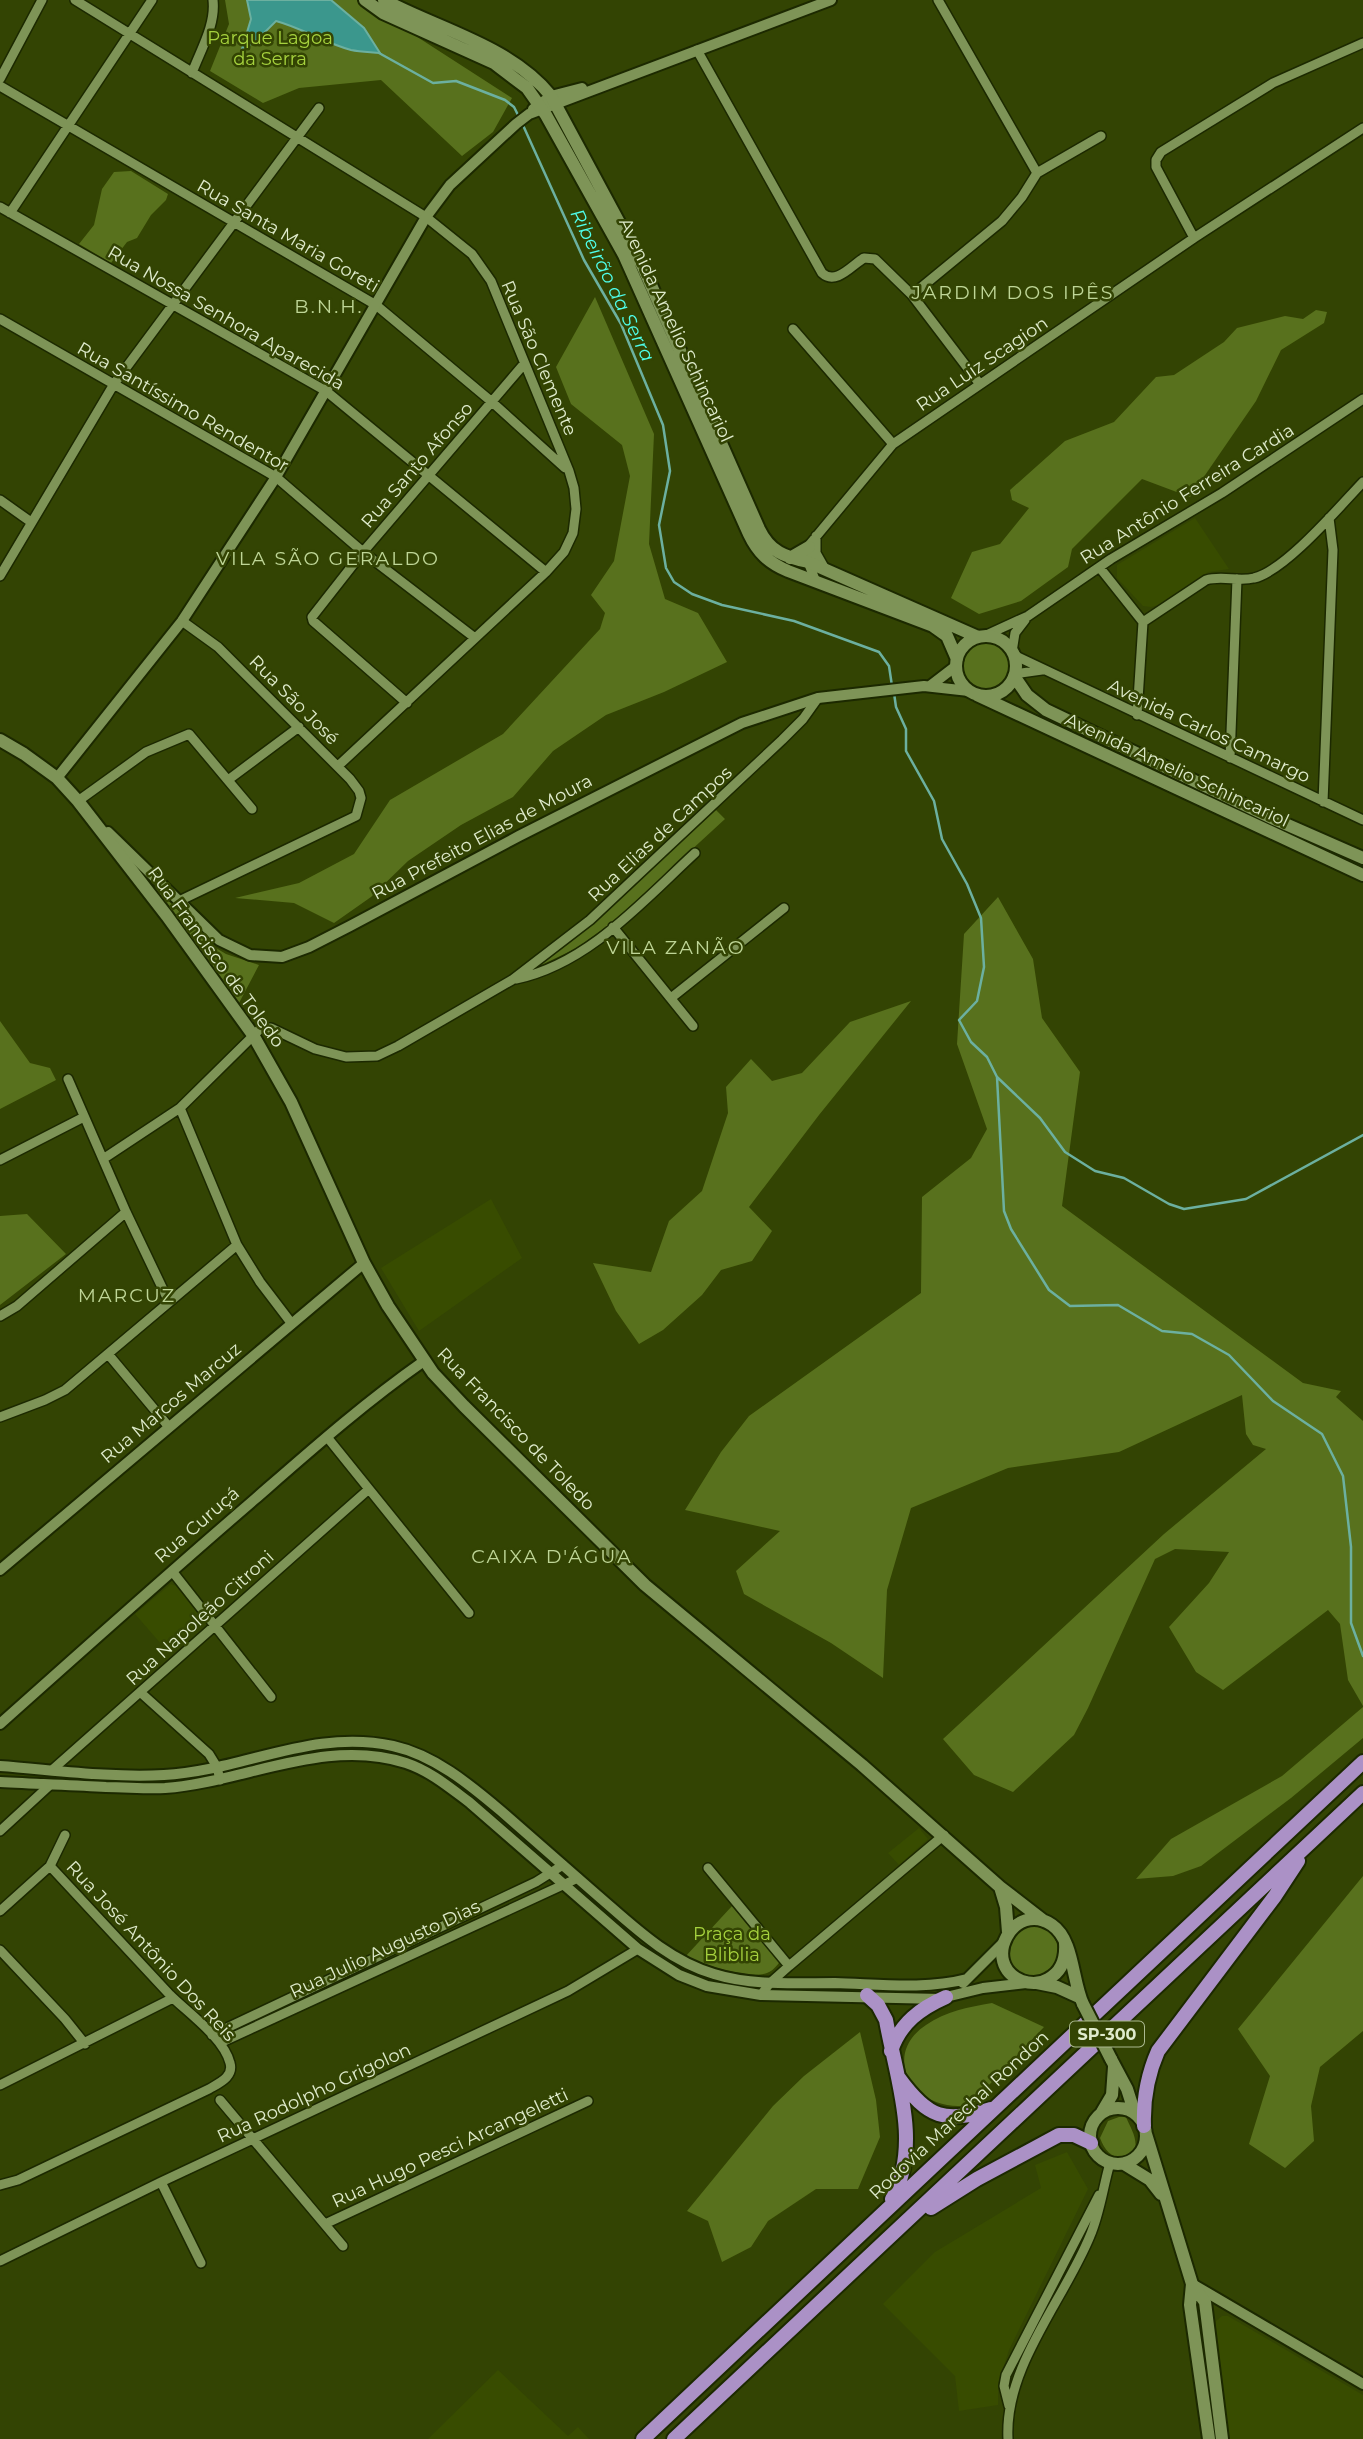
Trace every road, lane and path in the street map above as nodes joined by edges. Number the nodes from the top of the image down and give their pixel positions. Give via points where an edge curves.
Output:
1 (42, 0) edge
2 (75, 0) edge
3 (152, 0) edge
4 (213, 0) edge
5 (365, 0) edge
6 (384, 0) edge
7 (831, 0) edge
8 (938, 0) edge
9 (129, 35) junction
10 (1363, 43) edge
11 (697, 50) junction
12 (192, 73) junction
13 (0, 79) edge
14 (0, 86) edge
15 (554, 100) junction
16 (540, 107) junction
17 (319, 108) dead end
18 (67, 127) junction
19 (1363, 128) edge
20 (1101, 136) dead end
21 (297, 138) junction
22 (1037, 173) junction
23 (0, 207) edge
24 (10, 213) junction
25 (426, 217) junction
26 (234, 222) junction
27 (1194, 238) junction
28 (912, 295) junction
29 (172, 304) junction
30 (376, 304) junction
31 (0, 319) edge
32 (793, 329) dead end
33 (524, 364) junction
34 (979, 383) junction
35 (114, 384) junction
36 (326, 391) junction
37 (1363, 399) edge
38 (492, 402) junction
39 (893, 444) junction
40 (569, 471) junction
41 (428, 476) junction
42 (276, 477) junction
43 (1363, 482) edge
44 (0, 500) edge
45 (1329, 518) junction
46 (31, 522) junction
47 (816, 535) junction
48 (809, 547) junction
49 (363, 552) junction
50 (790, 558) junction
51 (808, 562) junction
52 (1100, 568) junction
53 (826, 570) junction
54 (546, 572) junction
55 (0, 576) edge
56 (1237, 579) junction
57 (817, 582) junction
58 (1028, 616) junction
59 (182, 621) junction
60 (1143, 622) junction
61 (981, 637) junction
62 (475, 638) junction
63 (1012, 652) junction
64 (956, 663) junction
65 (1042, 670) junction
66 (1014, 675) junction
67 (927, 686) junction
68 (973, 693) junction
69 (818, 698) junction
70 (407, 703) junction
71 (1137, 715) junction
72 (299, 727) junction
73 (0, 740) edge
74 (1230, 758) junction
75 (338, 766) junction
76 (57, 778) junction
77 (228, 780) junction
78 (78, 801) junction
79 (1323, 802) junction
80 (252, 809) dead end
81 (93, 818) junction
82 (1363, 820) edge
83 (695, 853) dead end
84 (1363, 858) edge
85 (1363, 875) edge
86 (179, 901) junction
87 (784, 908) dead end
88 (614, 927) junction
89 (512, 980) junction
90 (671, 998) junction
91 (693, 1026) dead end
92 (253, 1035) junction
93 (68, 1079) dead end
94 (180, 1108) junction
95 (84, 1117) junction
96 (103, 1159) junction
97 (0, 1160) edge
98 (126, 1212) junction
99 (237, 1245) junction
100 (364, 1263) junction
101 (169, 1302) junction
102 (0, 1316) edge
103 (292, 1324) junction
104 (108, 1354) junction
105 (424, 1361) junction
106 (0, 1417) edge
107 (169, 1427) junction
108 (327, 1437) junction
109 (369, 1489) junction
110 (0, 1570) edge
111 (172, 1571) junction
112 (469, 1613) dead end
113 (215, 1625) junction
114 (140, 1692) junction
115 (271, 1697) dead end
116 (0, 1724) edge
117 (1363, 1762) edge
118 (0, 1766) edge
119 (217, 1767) junction
120 (52, 1770) junction
121 (220, 1780) junction
122 (0, 1782) edge
123 (50, 1785) junction
124 (1363, 1793) edge
125 (0, 1831) edge
126 (65, 1835) dead end
127 (944, 1835) junction
128 (1310, 1842) junction
129 (563, 1865) junction
130 (50, 1866) junction
131 (708, 1868) dead end
132 (552, 1873) junction
133 (578, 1878) junction
134 (565, 1885) junction
135 (1000, 1887) junction
136 (0, 1911) edge
137 (1044, 1921) junction
138 (1005, 1938) junction
139 (1065, 1943) junction
140 (638, 1949) junction
141 (0, 1950) edge
142 (789, 1966) junction
143 (967, 1979) junction
144 (770, 1983) junction
145 (1032, 1983) junction
146 (761, 1995) junction
147 (867, 1995) junction
148 (173, 1998) junction
149 (944, 1998) junction
150 (1081, 2000) junction
151 (216, 2039) junction
152 (85, 2044) junction
153 (891, 2052) junction
154 (1112, 2063) junction
155 (897, 2075) junction
156 (0, 2085) edge
157 (220, 2100) dead end
158 (588, 2101) dead end
159 (996, 2107) junction
160 (1135, 2114) junction
161 (1100, 2115) junction
162 (1145, 2130) junction
163 (254, 2139) junction
164 (1091, 2143) junction
165 (1110, 2163) junction
166 (1124, 2164) junction
167 (161, 2182) junction
168 (0, 2185) edge
169 (1101, 2192) junction
170 (1167, 2207) junction
171 (886, 2211) junction
172 (325, 2224) junction
173 (904, 2225) junction
174 (343, 2246) dead end
175 (0, 2261) edge
176 (201, 2263) dead end
177 (1057, 2274) junction
178 (1068, 2279) junction
179 (1192, 2284) junction
180 (1039, 2310) junction
181 (1049, 2315) junction
182 (1363, 2384) edge
183 (1009, 2408) junction
184 (643, 2439) edge
185 (674, 2439) edge
186 (1008, 2439) edge
187 (1209, 2439) edge
188 (1222, 2439) edge

1 - 13 street
2 - 9 street, Rua São Clemente
3 - 9 street
4 - 12 street via 210,28
5 - 16 main road, Avenida Amelio Schincariol via 383,13 494,63 519,80
6 - 15 main road, Avenida Amelio Schincariol via 495,53 543,86
7 - 11 street
8 - 22 street
9 - 12 street, Rua São Clemente
9 - 18 street
10 - 27 street via 1255,92 1161,152 1156,167
11 - 15 street
11 - 28 street via 822,273 836,278 871,257
12 - 21 street, Rua São Clemente
14 - 18 street, Rua Santa Maria Goreti
15 - 16 street
15 - 50 main road, Avenida Amelio Schincariol via 643,267 759,529 775,552
16 - 25 street via 450,185
16 - 57 main road, Avenida Amelio Schincariol via 624,255 754,545 777,566
17 - 21 street
18 - 24 street
18 - 26 street, Rua Santa Maria Goreti
19 - 27 street, Rua Luiz Scagion
20 - 22 street
21 - 25 street, Rua São Clemente
21 - 26 street
22 - 28 street via 1002,221
23 - 24 street, Rua Nossa Senhora Aparecida
24 - 29 street, Rua Nossa Senhora Aparecida
25 - 30 street
25 - 33 street, Rua São Clemente via 472,254 491,281
26 - 29 street
26 - 30 street, Rua Santa Maria Goreti
27 - 34 street, Rua Luiz Scagion
28 - 34 street
29 - 35 street
29 - 36 street, Rua Nossa Senhora Aparecida
30 - 36 street
30 - 38 street, Rua Santa Maria Goreti
31 - 35 street, Rua Santíssimo Rendentor
32 - 39 street
33 - 38 street, Rua Santo Afonso
33 - 40 street, Rua São Clemente
34 - 39 street, Rua Luiz Scagion
35 - 42 street, Rua Santíssimo Rendentor
35 - 46 street
36 - 41 street, Rua Nossa Senhora Aparecida
36 - 42 street
37 - 52 street, Rua Antônio Ferreira Cardia
38 - 40 street, Rua Santa Maria Goreti
38 - 41 street, Rua Santo Afonso
39 - 47 street, Rua Luiz Scagion
40 - 54 street, Rua São Clemente via 576,509 573,533
41 - 49 street, Rua Santo Afonso
41 - 54 street, Rua Nossa Senhora Aparecida
42 - 49 street, Rua Santíssimo Rendentor
42 - 59 street
43 - 45 street
44 - 46 street
45 - 56 street via 1264,574
45 - 79 street via 1333,550
46 - 55 street
47 - 48 street, Rua Luiz Scagion
47 - 53 street via 816,553
48 - 50 main road
48 - 51 street
49 - 62 street, Rua Santíssimo Rendentor
49 - 70 street, Rua Santo Afonso via 313,615 313,621
50 - 51 main road, Avenida Amelio Schincariol
51 - 53 main road, Avenida Amelio Schincariol
51 - 57 street
52 - 58 street, Rua Antônio Ferreira Cardia
52 - 60 street
53 - 61 main road, Avenida Amelio Schincariol
54 - 62 street, Rua São Clemente
56 - 60 street via 1206,580
56 - 74 street
57 - 64 main road, Avenida Amelio Schincariol via 933,626 947,636
58 - 61 street, Rua Antônio Ferreira Cardia
58 - 63 street, Rua Antônio Ferreira Cardia via 1015,633
59 - 72 street, Rua São José via 218,647
59 - 76 street
60 - 71 street
61 - 63 main road, Avenida Amelio Schincariol via 1003,642
61 - 64 main road via 964,645
62 - 70 street, Rua São Clemente
63 - 65 street, Avenida Carlos Camargo
63 - 66 main road
64 - 67 street
64 - 68 main road, Avenida Amelio Schincariol via 959,681
65 - 66 street
65 - 71 street, Avenida Carlos Camargo
66 - 68 main road via 995,695
66 - 84 main road, Avenida Amelio Schincariol via 1027,695 1046,710
67 - 68 street, Rua Prefeito Elias de Moura
67 - 69 street, Rua Prefeito Elias de Moura
68 - 85 main road, Avenida Amelio Schincariol
69 - 86 street, Rua Prefeito Elias de Moura via 742,723 282,957 250,955 225,943
69 - 89 street, Rua Elias de Campos via 782,740 590,920
70 - 75 street, Rua São Clemente
71 - 74 street, Avenida Carlos Camargo
72 - 75 street, Rua São José
72 - 77 street
73 - 76 main road, Rua Francisco de Toledo
74 - 79 street, Avenida Carlos Camargo
75 - 86 street, Rua São José via 359,791 356,816
76 - 78 main road, Rua Francisco de Toledo
77 - 78 street via 189,734 146,752
77 - 80 street
78 - 81 main road, Rua Francisco de Toledo
79 - 82 street, Avenida Carlos Camargo
81 - 86 street, Rua Prefeito Elias de Moura
81 - 92 main road, Rua Francisco de Toledo
83 - 88 street, Rua Elias de Campos
87 - 90 street
88 - 89 street, Rua Elias de Campos via 579,953 539,973
88 - 90 street
89 - 92 street, Rua Elias de Campos via 377,1056 331,1054 271,1028
90 - 91 street
92 - 94 street
92 - 100 main road, Rua Francisco de Toledo via 291,1102
93 - 95 street
94 - 96 street
94 - 99 street
95 - 96 street
95 - 97 street
96 - 98 street
98 - 101 street
98 - 102 street
99 - 101 street
99 - 103 street
100 - 103 street, Rua Marcos Marcuz
100 - 105 main road, Rua Francisco de Toledo
101 - 104 street
103 - 107 street, Rua Marcos Marcuz
104 - 106 street via 65,1390
104 - 107 street
105 - 108 street, Rua Curuçá
105 - 127 main road, Rua Francisco de Toledo via 645,1585
107 - 110 street, Rua Marcos Marcuz
108 - 109 street
108 - 111 street, Rua Curuçá
109 - 112 street
109 - 113 street, Rua Napoleão Citroni
111 - 113 street
111 - 116 street, Rua Curuçá
113 - 114 street, Rua Napoleão Citroni
113 - 115 street
114 - 119 street via 209,1754
114 - 120 street, Rua Napoleão Citroni
117 - 159 highway, Rodovia Marechal Rondon / SP-300
118 - 120 street
119 - 120 street via 165,1775
119 - 121 street
119 - 129 street via 332,1741 415,1752 480,1793
121 - 123 street via 166,1788
121 - 132 street via 336,1755 370,1755 405,1763 440,1781
122 - 123 street
123 - 125 street
124 - 128 highway, SP-300
126 - 130 street
127 - 135 main road, Rua Francisco de Toledo
127 - 142 street
128 - 162 highway via 1158,2051 1146,2088
128 - 173 highway, SP-300
129 - 132 street, Rua Julio Augusto Dias
129 - 133 street
130 - 136 street
130 - 148 street, Rua José Antônio Dos Reis
131 - 142 street
132 - 134 street
132 - 151 street, Rua Julio Augusto Dias
133 - 134 street, Rua Julio Augusto Dias
133 - 144 street via 648,1939 684,1962 715,1975
134 - 140 street
134 - 151 street, Rua Julio Augusto Dias
135 - 137 main road, Rua Francisco de Toledo
135 - 138 main road via 1006,1907
137 - 138 main road via 1024,1921
137 - 139 main road
138 - 143 street
138 - 145 main road via 1004,1963 1009,1972
139 - 145 main road via 1063,1965 1056,1974
139 - 150 main road
140 - 146 street via 679,1975
140 - 163 street, Rua Rodolpho Grigolon via 568,1991
141 - 152 street
142 - 144 street
143 - 144 street via 937,1984
143 - 149 street
144 - 146 street
145 - 149 street
145 - 150 main road via 1063,1989
146 - 147 street
147 - 149 street
147 - 153 highway via 882,2011
148 - 151 street, Rua José Antônio Dos Reis
148 - 152 street
149 - 153 highway via 907,2022
150 - 154 main road, bridge
151 - 168 street, Rua José Antônio Dos Reis via 230,2063 222,2081
152 - 156 street
153 - 155 highway
154 - 160 main road
154 - 161 main road via 1112,2095
155 - 159 highway via 925,2109 939,2115 953,2118
155 - 171 highway via 906,2161
157 - 163 street
158 - 172 street, Rua Hugo Pesci Arcangeletti
159 - 171 highway, Rodovia Marechal Rondon / SP-300
160 - 161 main road via 1121,2108
160 - 162 main road
161 - 164 main road via 1090,2133
162 - 166 main road via 1141,2153
162 - 170 main road
163 - 167 street, Rua Rodolpho Grigolon
163 - 172 street
164 - 165 main road
164 - 173 highway via 1074,2135 1059,2135
165 - 166 main road
165 - 169 street
166 - 170 main road via 1157,2187
167 - 175 street, Rua Rodolpho Grigolon
167 - 176 street
169 - 177 street
169 - 178 street via 1090,2236
170 - 179 main road
171 - 184 highway, Rodovia Marechal Rondon / SP-300
172 - 174 street
173 - 185 highway, SP-300
177 - 178 street
177 - 180 street
178 - 181 street
179 - 182 street
179 - 187 main road via 1190,2305
179 - 188 main road via 1205,2302
180 - 181 street
180 - 183 street via 1006,2375
181 - 183 street
183 - 186 street

